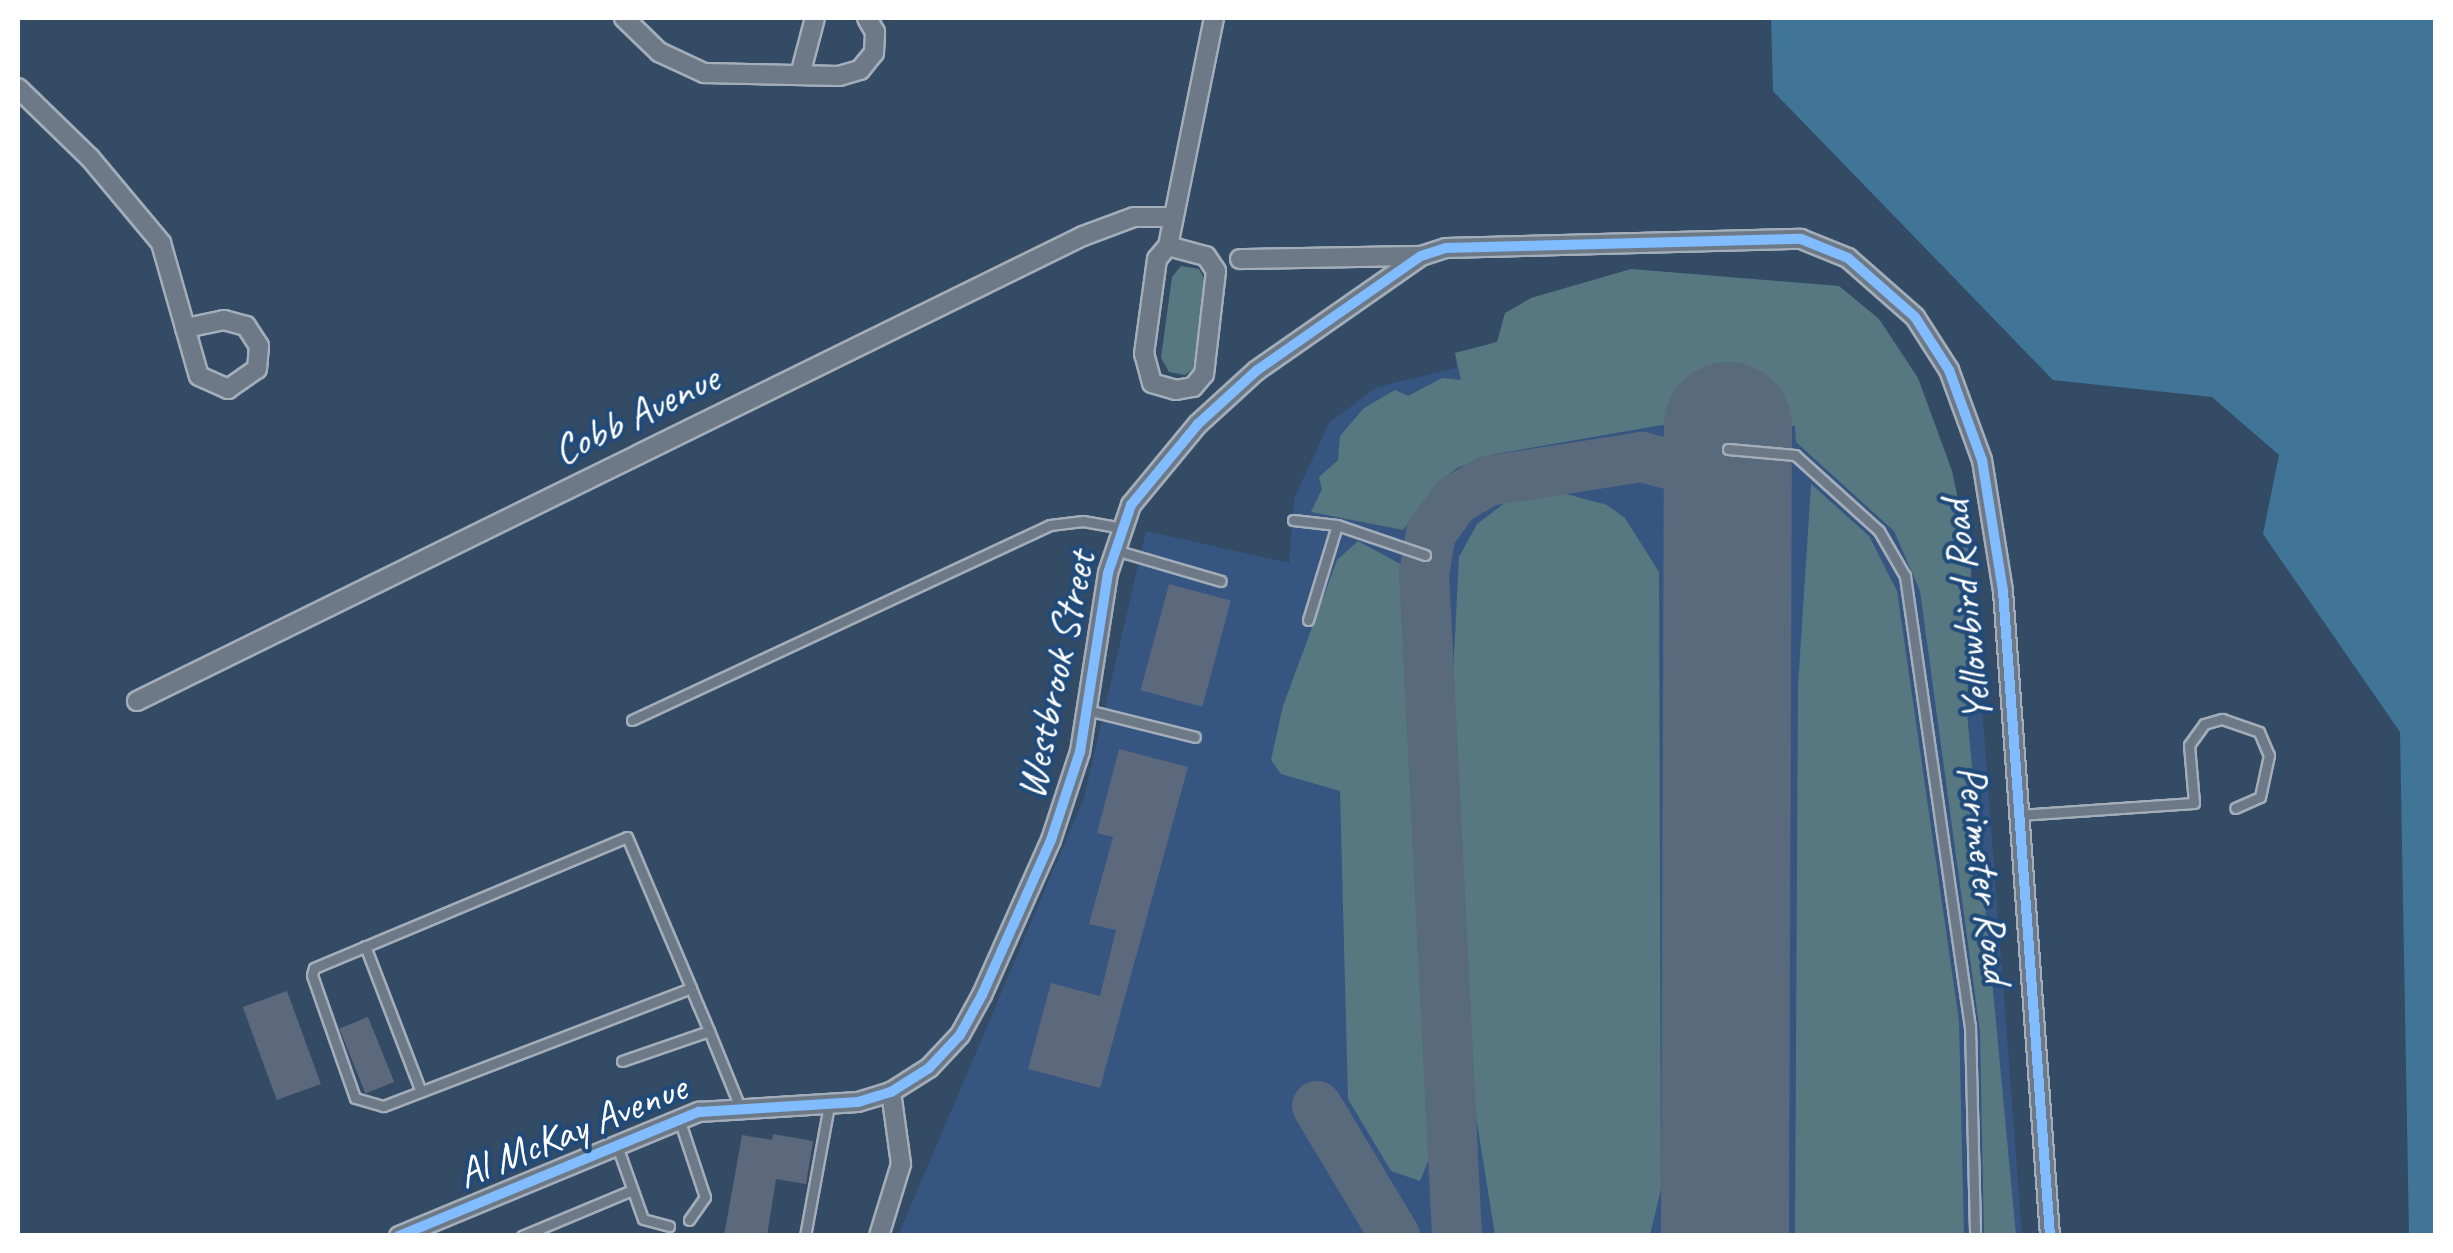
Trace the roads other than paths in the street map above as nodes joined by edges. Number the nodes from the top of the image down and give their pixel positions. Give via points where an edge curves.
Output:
1 (624, 18) edge
2 (815, 18) edge
3 (867, 18) edge
4 (1214, 18) edge
5 (800, 75) junction
6 (18, 88) edge
7 (1174, 216) junction
8 (1168, 246) junction
9 (1421, 256) junction
10 (1240, 259) dead end
11 (185, 328) junction
12 (1193, 387) junction
13 (1202, 420) junction
14 (1728, 449) dead end
15 (1293, 520) dead end
16 (1337, 525) junction
17 (1122, 528) junction
18 (1115, 550) junction
19 (1425, 555) dead end
20 (1221, 581) dead end
21 (1308, 620) dead end
22 (136, 701) dead end
23 (1088, 710) junction
24 (632, 720) dead end
25 (1195, 737) dead end
26 (2235, 808) dead end
27 (2018, 815) junction
28 (365, 946) junction
29 (691, 988) junction
30 (708, 1031) junction
31 (622, 1061) dead end
32 (421, 1092) junction
33 (891, 1092) junction
34 (830, 1103) junction
35 (738, 1105) junction
36 (680, 1119) junction
37 (616, 1144) junction
38 (632, 1190) junction
39 (689, 1220) dead end
40 (669, 1226) dead end
41 (399, 1236) edge
42 (522, 1236) edge
43 (805, 1236) edge
44 (879, 1236) edge
45 (1975, 1236) edge
46 (2050, 1236) edge

1 - 5 street via 659,52 688,68
2 - 5 street
3 - 5 street via 876,43 860,70
4 - 7 street
6 - 11 street via 144,218 174,275
7 - 8 street
7 - 22 street, Cobb Avenue via 1134,217 1084,236
8 - 12 street via 1206,256 1216,271 1210,356
8 - 12 street via 1157,259 1144,368 1162,389
9 - 10 street, Yellowbird Road
9 - 13 street, Yellowbird Road via 1256,370
9 - 27 street, Yellowbird Road via 1446,248 1540,243 1801,239 1848,258 1883,283 1950,370 1982,460 2003,592
11 - 11 street via 193,366 206,383 240,386 257,369 259,346 246,326 224,320
12 - 13 street
13 - 17 street, Westbrook Street via 1146,480
14 - 45 lane, Perimeter Road via 1795,455 1879,531 1905,576 1970,1026
15 - 16 lane
16 - 19 lane
16 - 21 lane
17 - 18 street, Westbrook Street
17 - 24 lane via 1050,524
18 - 20 lane
18 - 23 street, Westbrook Street
23 - 25 lane
23 - 33 street, Westbrook Street via 1051,840 982,995 960,1034 929,1068
26 - 27 lane via 2260,797 2269,756 2259,732 2222,719 2204,724 2189,745 2194,803
27 - 46 street, Yellowbird Road
28 - 29 lane via 628,837
28 - 32 lane
28 - 32 lane via 312,975 356,1098 383,1106
29 - 30 lane
29 - 32 lane
30 - 31 lane
30 - 35 lane
33 - 34 street, Al McKay Avenue
33 - 44 street via 901,1164
34 - 35 street, Al McKay Avenue
34 - 43 lane
35 - 36 street, Al McKay Avenue
36 - 37 street, Al McKay Avenue
36 - 39 lane via 705,1197
37 - 38 lane
37 - 41 street, Al McKay Avenue
38 - 40 lane via 643,1219
38 - 42 lane

